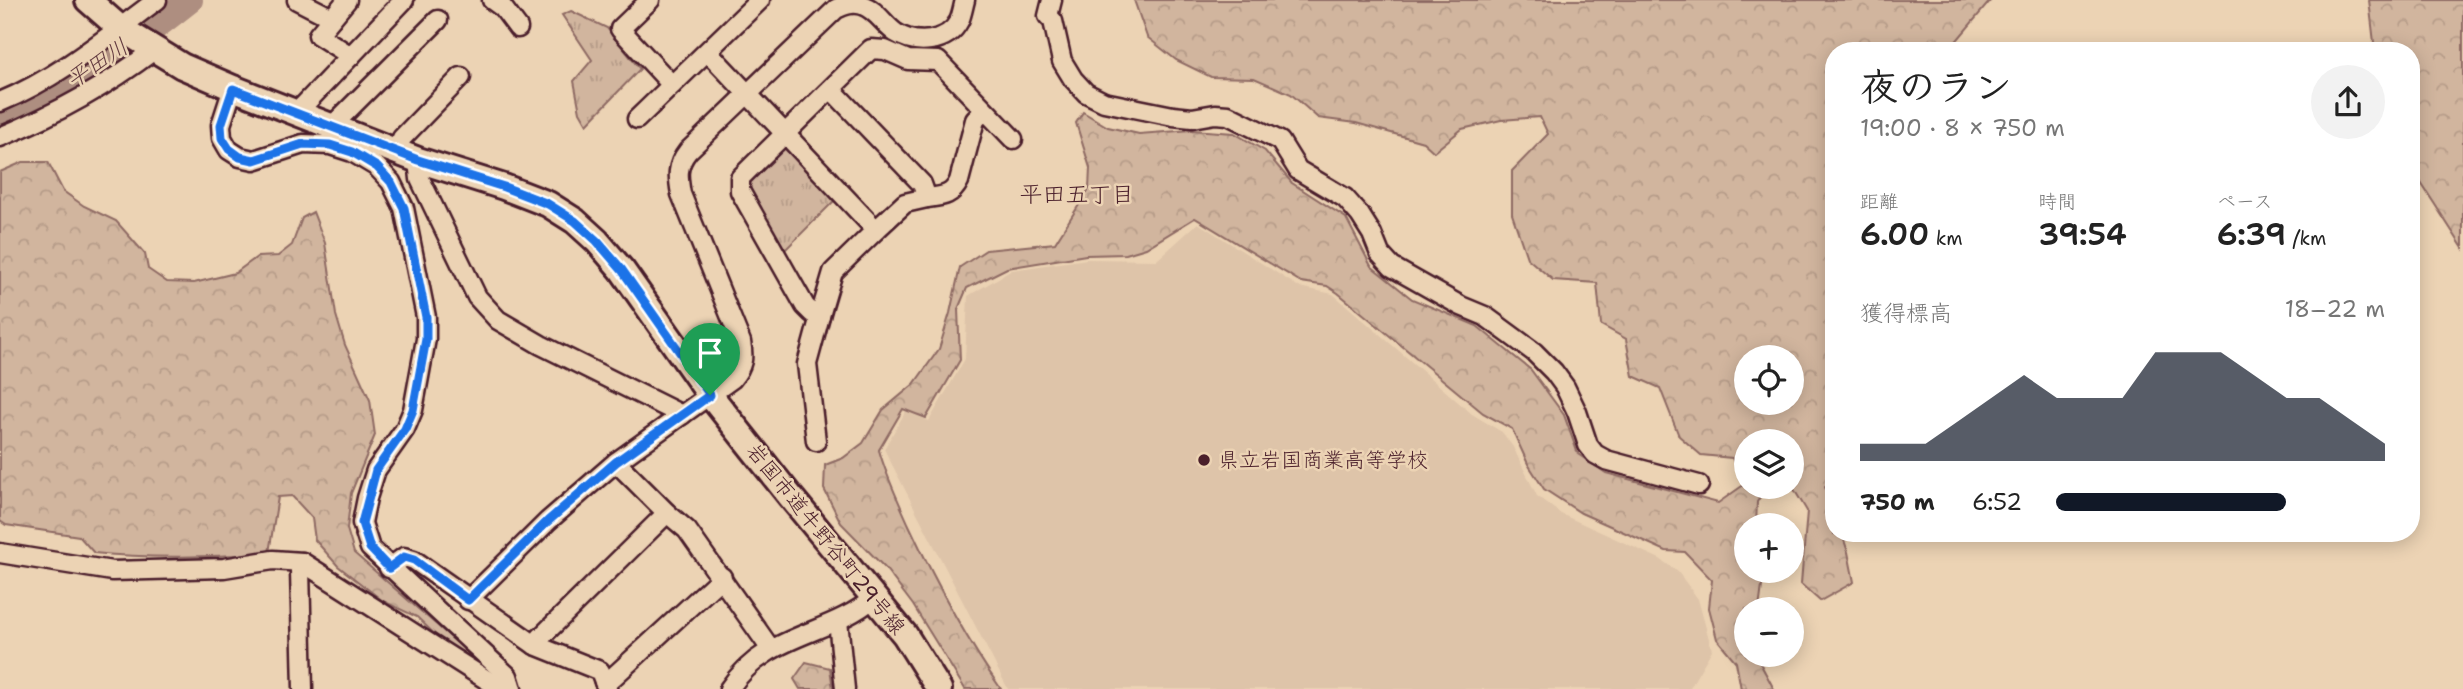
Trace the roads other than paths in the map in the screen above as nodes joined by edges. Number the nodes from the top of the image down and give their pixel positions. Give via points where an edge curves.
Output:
1 (88, 0) edge
2 (157, 0) edge
3 (297, 0) edge
4 (347, 0) edge
5 (404, 0) edge
6 (492, 0) edge
7 (650, 0) edge
8 (760, 0) edge
9 (965, 0) edge
10 (1052, 0) edge
11 (853, 2) edge
12 (332, 18) junction
13 (438, 20) dead end
14 (518, 28) dead end
15 (123, 29) junction
16 (152, 49) junction
17 (708, 52) junction
18 (351, 56) junction
19 (461, 76) dead end
20 (672, 85) junction
21 (233, 89) junction
22 (831, 89) junction
23 (748, 94) junction
24 (0, 102) edge
25 (984, 111) junction
26 (300, 114) junction
27 (637, 119) dead end
28 (334, 128) junction
29 (785, 134) junction
30 (0, 136) edge
31 (1013, 139) dead end
32 (407, 156) junction
33 (927, 198) junction
34 (876, 230) junction
35 (820, 316) junction
36 (710, 395) junction
37 (682, 415) junction
38 (816, 441) dead end
39 (616, 462) junction
40 (1699, 485) dead end
41 (667, 513) junction
42 (0, 553) edge
43 (302, 562) junction
44 (389, 568) junction
45 (722, 577) junction
46 (875, 597) junction
47 (468, 600) junction
48 (838, 621) junction
49 (535, 645) junction
50 (771, 648) junction
51 (606, 686) edge
52 (303, 689) edge
53 (501, 689) edge
54 (512, 689) edge
55 (729, 689) edge
56 (845, 689) edge
57 (939, 689) edge

1 - 15 street, 岩国市道牛野谷町29号線
2 - 15 street
3 - 12 street
4 - 12 street
5 - 18 street
6 - 14 street
7 - 20 street via 620,29
8 - 17 street
9 - 11 street via 953,29 924,41 893,31 878,15
10 - 40 street via 1048,16 1062,61 1086,93 1104,102 1173,116 1228,115 1280,141 1298,170 1345,198 1392,267 1485,316 1555,372 1595,454
11 - 23 street via 836,9
12 - 18 street via 318,35
13 - 28 street
15 - 16 street, 岩国市道牛野谷町29号線
15 - 24 street via 55,75
16 - 21 street, 岩国市道牛野谷町29号線
16 - 30 street via 82,97
17 - 20 street
17 - 23 street
18 - 26 street
19 - 32 street via 402,138
20 - 27 street
21 - 26 street, 岩国市道牛野谷町29号線
21 - 44 street via 221,125 222,138 240,157 254,160 303,144 330,145 377,167 404,208 426,317 426,339 413,410 376,470 362,523 370,548
22 - 25 street via 871,49 885,50 908,60 938,61
22 - 29 street
22 - 33 street via 922,184
23 - 29 street
23 - 36 street via 688,151 678,174 681,194 744,358 732,379
25 - 31 street
25 - 33 street via 975,120 955,190
26 - 28 street, 岩国市道牛野谷町29号線
28 - 32 street, 岩国市道牛野谷町29号線
29 - 34 street
29 - 35 street via 740,177 740,191 805,306
32 - 36 street, 岩国市道牛野谷町29号線 via 548,204 575,221 622,270
32 - 37 street via 477,297 498,320
33 - 34 street via 905,203
34 - 35 street via 833,272
35 - 38 street via 807,364
36 - 37 street
36 - 46 street, 岩国市道牛野谷町29号線
37 - 39 street
39 - 41 street
39 - 47 street
41 - 45 street via 687,530
41 - 49 street
42 - 43 street via 112,571
43 - 52 street
43 - 53 street
44 - 47 street via 404,557 414,560
44 - 54 street via 508,676
45 - 50 street
45 - 51 street
46 - 48 street
46 - 57 street, 岩国市道牛野谷町29号線
47 - 49 street
48 - 50 street
48 - 56 street
49 - 51 street via 600,671
50 - 55 street

